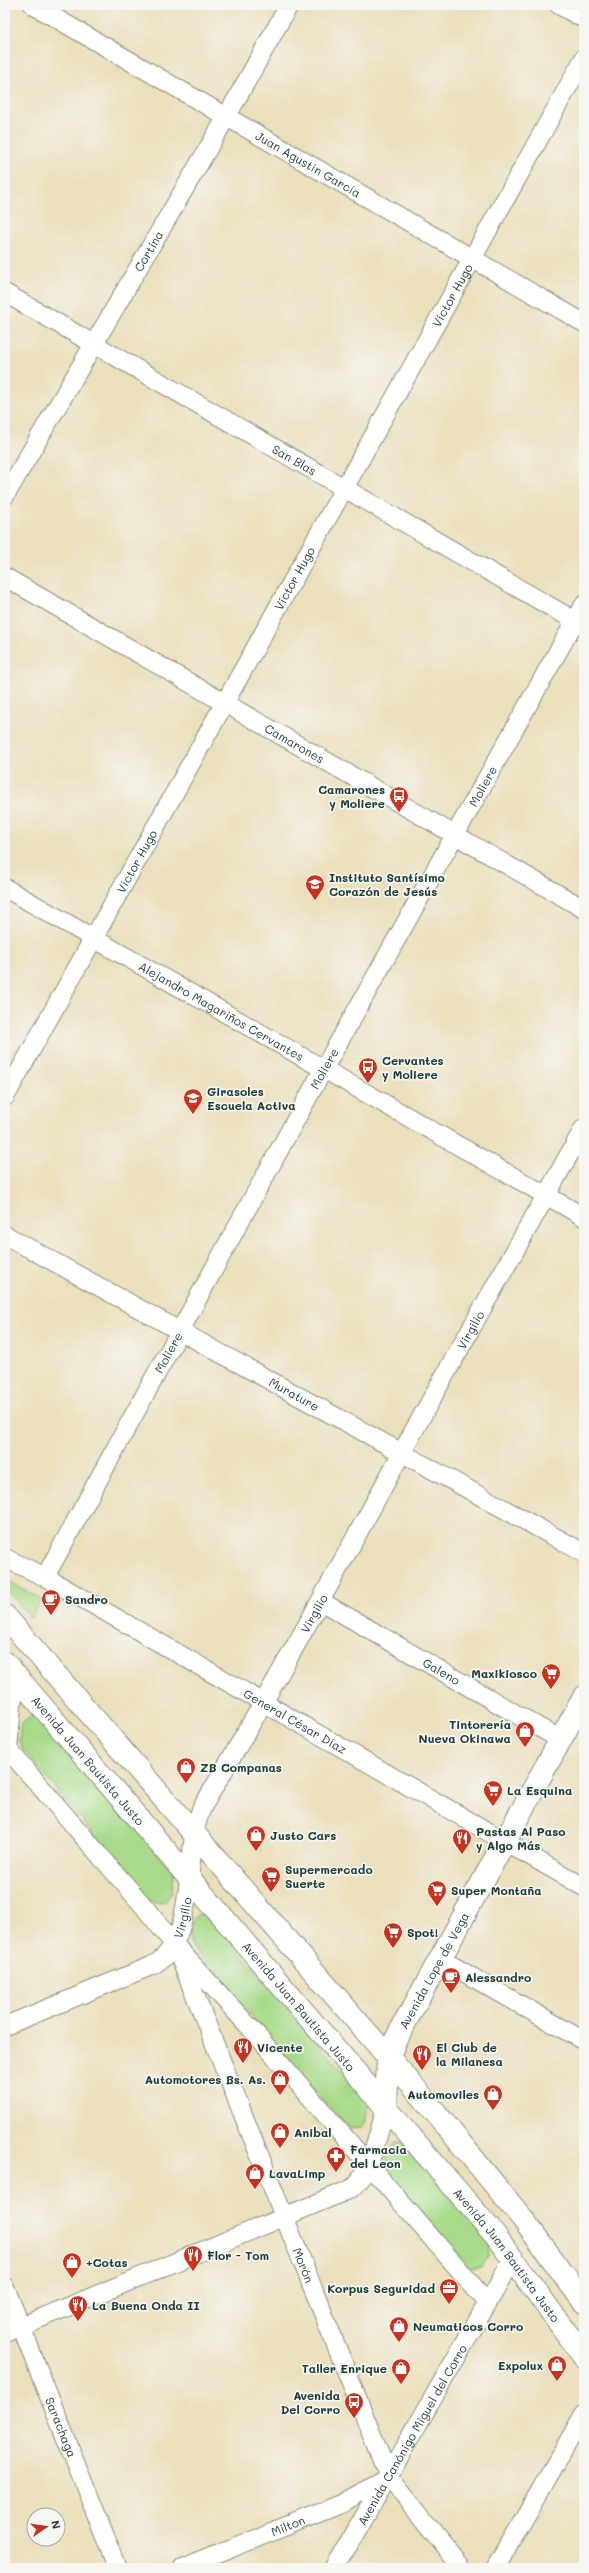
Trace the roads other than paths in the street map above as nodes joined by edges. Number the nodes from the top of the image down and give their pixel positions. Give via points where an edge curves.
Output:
1 (33, 5) edge
2 (289, 5) edge
3 (560, 5) edge
4 (584, 19) edge
5 (584, 58) edge
6 (227, 116) junction
7 (473, 260) junction
8 (5, 293) edge
9 (584, 323) edge
10 (92, 344) junction
11 (344, 488) junction
12 (5, 496) edge
13 (5, 577) edge
14 (584, 605) edge
15 (579, 624) edge
16 (224, 703) junction
17 (454, 835) junction
18 (5, 888) edge
19 (584, 909) edge
20 (92, 937) junction
21 (323, 1070) junction
22 (5, 1097) edge
23 (584, 1128) edge
24 (546, 1196) junction
25 (584, 1217) edge
26 (5, 1234) edge
27 (179, 1330) junction
28 (402, 1453) junction
29 (584, 1553) edge
30 (5, 1558) edge
31 (44, 1577) junction
32 (322, 1602) junction
33 (5, 1616) edge
34 (10, 1669) edge
35 (584, 1697) edge
36 (265, 1702) junction
37 (561, 1740) junction
38 (6, 1750) edge
39 (195, 1836) junction
40 (504, 1841) junction
41 (191, 1879) junction
42 (584, 1887) edge
43 (174, 1944) junction
44 (439, 1958) junction
45 (5, 2026) edge
46 (584, 2041) edge
47 (388, 2058) junction
48 (386, 2108) junction
49 (367, 2165) junction
50 (284, 2218) junction
51 (513, 2259) junction
52 (5, 2287) edge
53 (487, 2302) junction
54 (584, 2302) edge
55 (13, 2330) edge
56 (584, 2357) edge
57 (584, 2414) edge
58 (389, 2476) junction
59 (118, 2568) edge
60 (182, 2568) edge
61 (335, 2568) edge
62 (462, 2568) edge
63 (496, 2568) edge

1 - 6 street, Juan Agustín García
2 - 6 street, Cortina
3 - 4 street
5 - 7 street, Víctor Hugo
6 - 7 street, Juan Agustín García
6 - 10 street, Cortina
7 - 9 street, Juan Agustín García
7 - 11 street, Víctor Hugo
8 - 10 street, San Blas
10 - 11 street, San Blas
10 - 12 street, Cortina
11 - 15 street, San Blas
11 - 16 street, Víctor Hugo
13 - 16 street, Camarones
14 - 15 street, Moliere
15 - 17 street, Moliere
16 - 17 street, Camarones
16 - 20 street, Víctor Hugo
17 - 19 street, Camarones
17 - 21 street, Moliere
18 - 20 street, Alejandro Magariños Cervantes
20 - 21 street, Alejandro Magariños Cervantes
20 - 22 street, Víctor Hugo
21 - 24 street, Alejandro Magariños Cervantes
21 - 27 street, Moliere
23 - 24 street, Virgilio
24 - 25 street, Alejandro Magariños Cervantes
24 - 28 street, Virgilio
26 - 27 street, Murature
27 - 28 street, Murature
27 - 31 street, Moliere
28 - 29 street, Murature
28 - 32 street, Virgilio
30 - 31 street, General César Díaz
31 - 36 street, General César Díaz
32 - 36 street, Virgilio
32 - 37 street, Galeno
33 - 39 main road
34 - 38 street
34 - 41 main road, Avenida Juan Bautista Justo
35 - 37 main road, Avenida Lope de Vega
36 - 39 street, Virgilio via 200,1811
36 - 40 street, General César Díaz
37 - 40 main road, Avenida Lope de Vega
38 - 43 street
39 - 41 street, Virgilio
39 - 47 main road
40 - 42 street, General César Díaz
40 - 44 main road, Avenida Lope de Vega
41 - 43 street, Virgilio
41 - 48 main road, Avenida Juan Bautista Justo
43 - 45 street, Virgilio via 162,1961
43 - 49 street via 259,2038
43 - 50 street, Morón
44 - 46 street
44 - 47 main road, Avenida Lope de Vega
47 - 48 main road, Avenida Lope de Vega
47 - 54 main road via 522,2218
48 - 49 street, Avenida Lope de Vega
48 - 51 main road, Avenida Juan Bautista Justo
49 - 50 street, Avenida Lope de Vega via 358,2184
49 - 53 street
50 - 55 street, Avenida Lope de Vega
50 - 58 street, Morón
51 - 53 street, Avenida Canónigo Miguel del Corro
51 - 56 main road, Avenida Juan Bautista Justo
52 - 55 street, Sarachaga
53 - 58 street, Avenida Canónigo Miguel del Corro
55 - 59 street, Sarachaga
57 - 63 street
58 - 60 street, Milton via 341,2504
58 - 61 street, Avenida Canónigo Miguel del Corro
58 - 62 street, Morón

